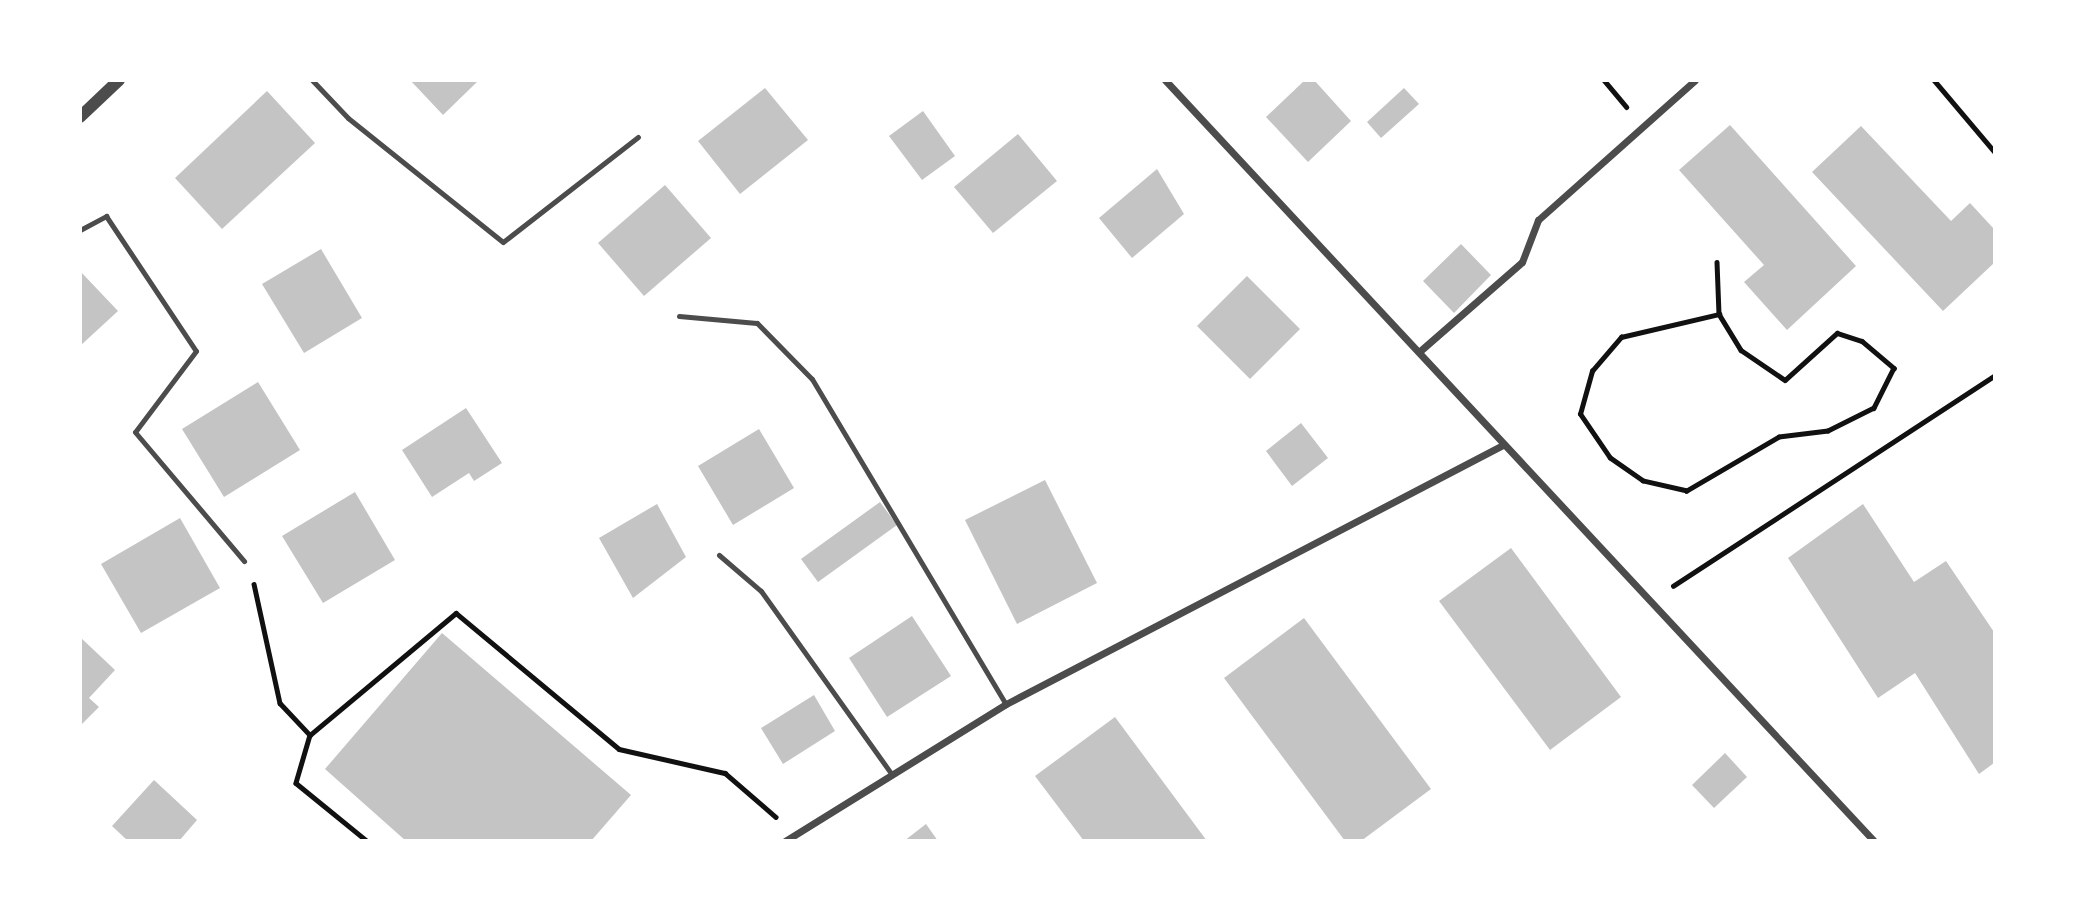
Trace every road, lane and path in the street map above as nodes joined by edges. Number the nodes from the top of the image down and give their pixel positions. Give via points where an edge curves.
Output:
1 (119, 80) edge
2 (312, 80) edge
3 (1165, 80) edge
4 (1604, 80) edge
5 (1695, 80) edge
6 (1934, 80) edge
7 (80, 117) edge
8 (1644, 126) junction
9 (638, 137) dead end
10 (1994, 150) edge
11 (80, 230) edge
12 (1717, 262) dead end
13 (1719, 314) junction
14 (679, 316) dead end
15 (1419, 351) junction
16 (1994, 376) edge
17 (1503, 445) junction
18 (719, 555) dead end
19 (244, 561) dead end
20 (1653, 600) junction
21 (263, 605) dead end
22 (1006, 704) junction
23 (310, 735) junction
24 (891, 773) junction
25 (776, 817) dead end
26 (366, 841) edge
27 (785, 841) edge
28 (1874, 841) edge

1 - 7 street
2 - 9 lane via 348,118 503,242
3 - 15 street
4 - 8 path
5 - 8 street
6 - 10 path
8 - 15 street via 1538,220 1522,262
11 - 19 lane via 106,216 196,351 135,432
12 - 13 path
13 - 13 path via 1741,350 1785,380 1837,333 1862,341 1894,368 1874,408 1828,431 1779,437 1687,491 1643,481 1610,458 1580,414 1592,371 1621,337
14 - 22 lane via 757,323 812,379
15 - 17 street
16 - 20 path
17 - 20 street
17 - 22 street
18 - 24 lane via 761,591
20 - 28 street
21 - 23 path via 280,703
22 - 24 street
23 - 25 path via 456,613 619,750 725,773
23 - 26 path via 296,783
24 - 27 street

